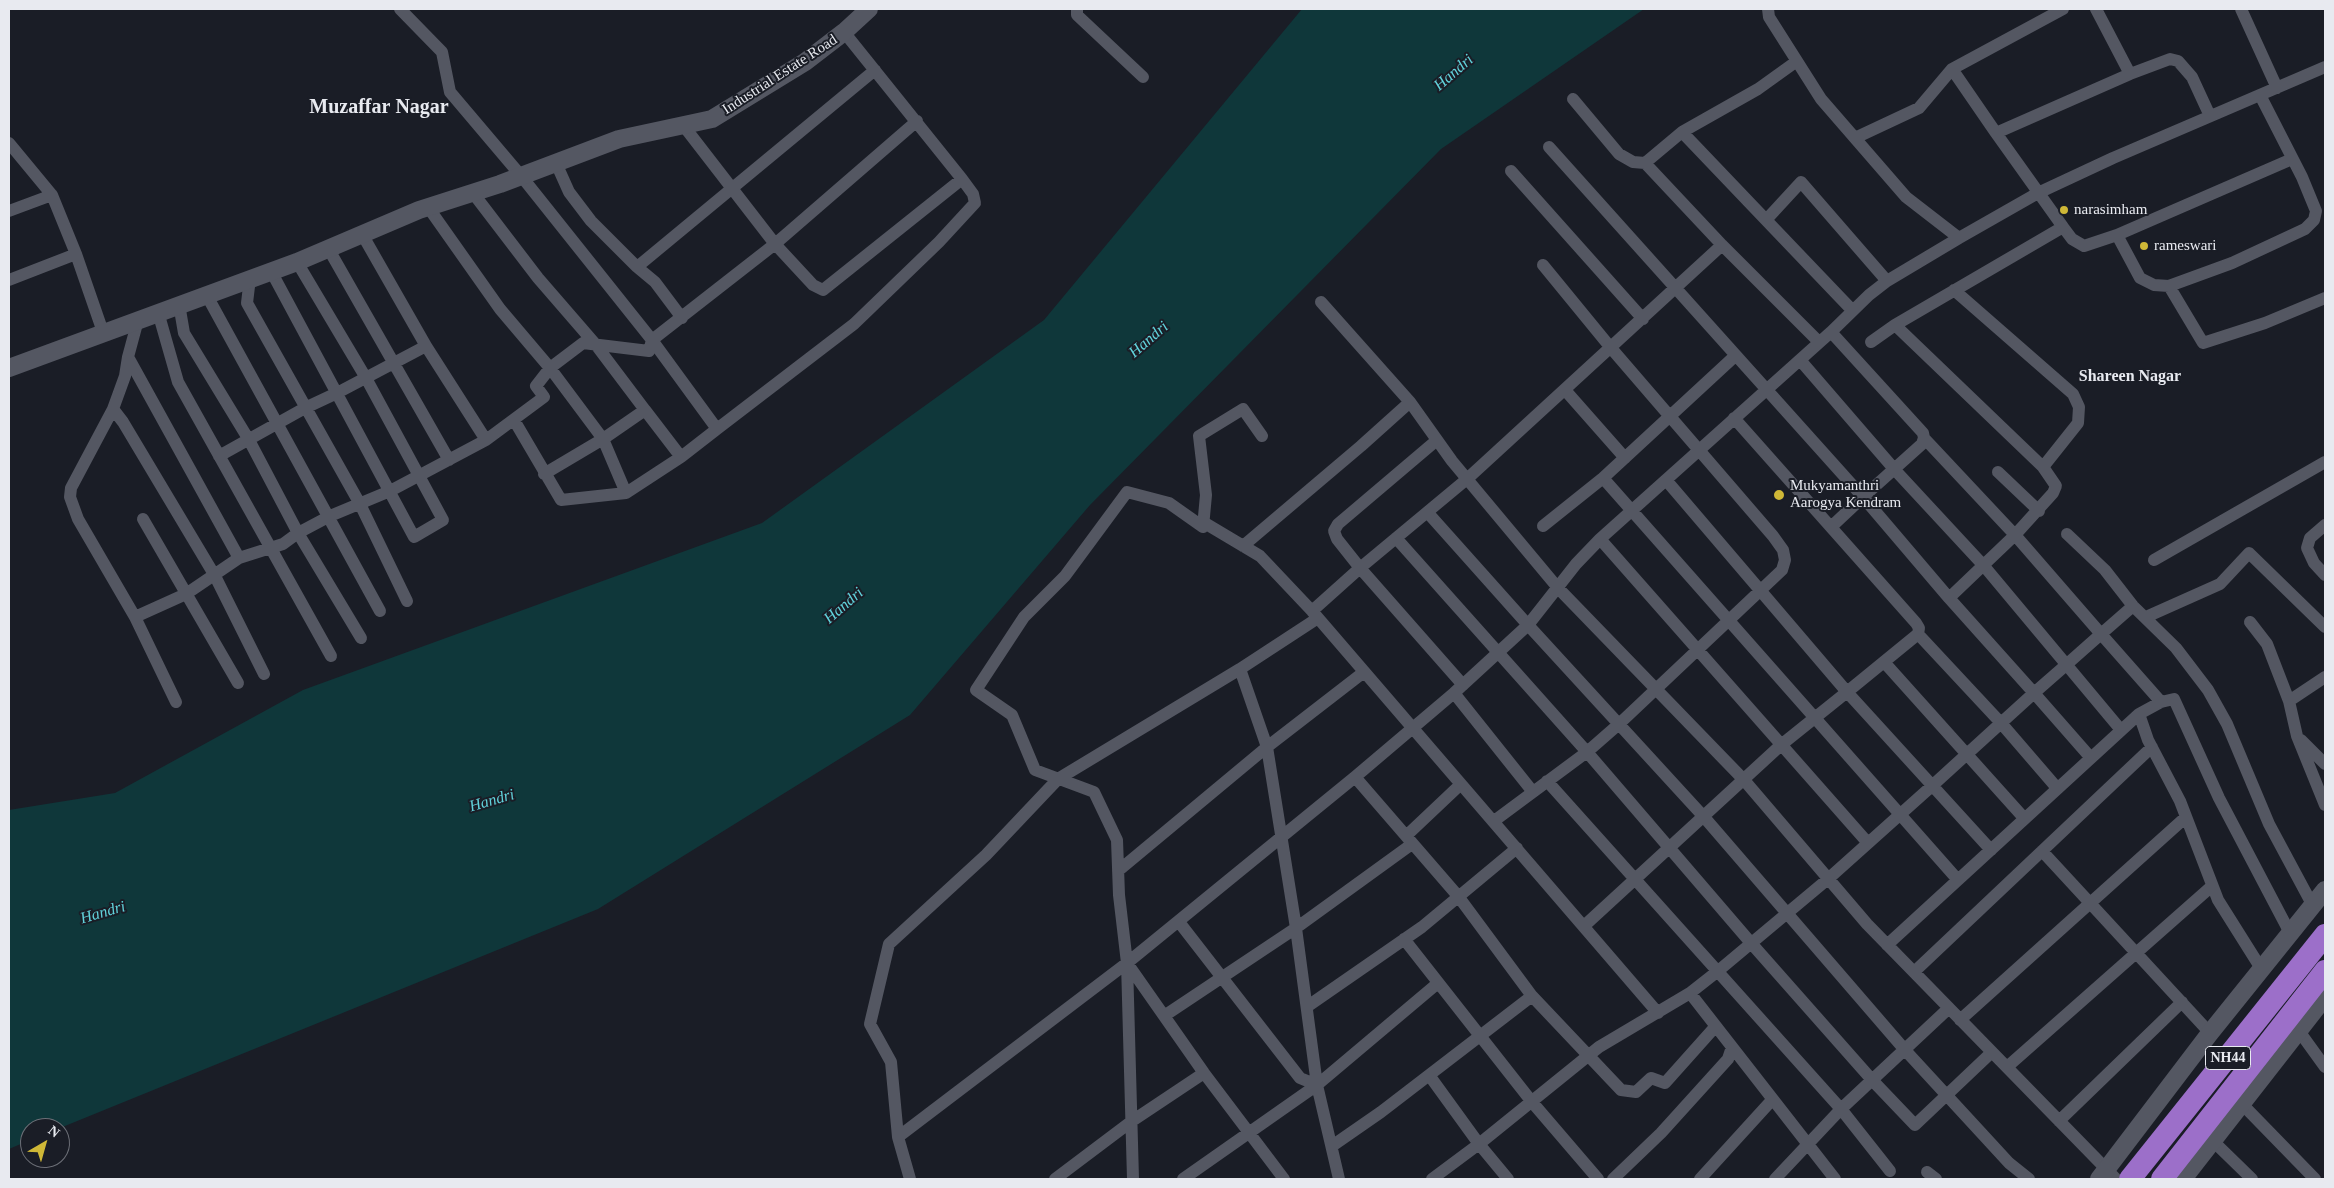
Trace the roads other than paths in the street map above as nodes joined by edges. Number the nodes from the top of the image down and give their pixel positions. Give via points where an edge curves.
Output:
1 (400, 9) edge
2 (1077, 9) edge
3 (1768, 9) edge
4 (2063, 9) edge
5 (2096, 9) edge
6 (2241, 9) edge
7 (862, 11) edge
8 (844, 32) junction
9 (1797, 61) junction
10 (2325, 67) edge
11 (1952, 69) junction
12 (875, 70) junction
13 (2130, 74) junction
14 (1143, 77) dead end
15 (2277, 88) junction
16 (2260, 95) junction
17 (1573, 99) dead end
18 (2210, 116) junction
19 (917, 121) junction
20 (683, 125) junction
21 (1682, 132) junction
22 (1996, 133) junction
23 (1855, 138) junction
24 (9, 143) edge
25 (1550, 146) dead end
26 (2292, 159) junction
27 (556, 163) junction
28 (1645, 163) junction
29 (1511, 171) dead end
30 (522, 176) junction
31 (962, 179) junction
32 (732, 190) junction
33 (473, 193) junction
34 (2038, 193) junction
35 (52, 195) junction
36 (428, 207) junction
37 (9, 211) edge
38 (2320, 219) edge
39 (1766, 220) junction
40 (2063, 227) junction
41 (362, 234) junction
42 (2117, 235) junction
43 (1959, 238) junction
44 (775, 244) junction
45 (1722, 245) junction
46 (328, 248) junction
47 (76, 254) junction
48 (297, 262) junction
49 (1543, 265) dead end
50 (638, 267) junction
51 (271, 271) junction
52 (250, 278) junction
53 (9, 280) edge
54 (1887, 281) junction
55 (2170, 286) junction
56 (1676, 288) junction
57 (1954, 290) junction
58 (206, 294) junction
59 (2325, 298) edge
60 (1321, 302) dead end
61 (178, 304) junction
62 (1852, 310) junction
63 (158, 312) junction
64 (682, 318) junction
65 (1643, 319) junction
66 (138, 320) junction
67 (1895, 325) junction
68 (103, 332) junction
69 (1831, 332) junction
70 (652, 340) junction
71 (1820, 342) junction
72 (1871, 342) dead end
73 (596, 345) junction
74 (426, 346) junction
75 (1611, 348) junction
76 (1736, 356) junction
77 (128, 357) junction
78 (1800, 360) junction
79 (394, 364) junction
80 (9, 368) edge
81 (550, 368) junction
82 (366, 378) junction
83 (1565, 390) junction
84 (1766, 390) junction
85 (337, 394) junction
86 (1410, 402) junction
87 (305, 408) junction
88 (113, 409) junction
89 (645, 410) junction
90 (1670, 416) junction
91 (1734, 418) junction
92 (514, 420) junction
93 (278, 423) junction
94 (717, 428) junction
95 (1262, 436) dead end
96 (1924, 438) junction
97 (603, 439) junction
98 (249, 440) junction
99 (486, 440) junction
100 (1437, 440) junction
101 (1700, 450) junction
102 (219, 456) junction
103 (680, 457) junction
104 (1625, 458) junction
105 (449, 460) junction
106 (2325, 462) edge
107 (2043, 467) junction
108 (1895, 470) junction
109 (1998, 472) dead end
110 (544, 474) junction
111 (418, 477) junction
112 (1603, 478) junction
113 (1467, 479) junction
114 (1666, 480) junction
115 (390, 492) junction
116 (626, 493) junction
117 (1863, 497) junction
118 (360, 504) junction
119 (1633, 511) junction
120 (2039, 511) junction
121 (1428, 513) junction
122 (330, 516) junction
123 (143, 519) dead end
124 (1203, 522) junction
125 (1543, 526) dead end
126 (2325, 526) edge
127 (1831, 527) junction
128 (298, 533) junction
129 (2067, 534) dead end
130 (2015, 536) junction
131 (1396, 538) junction
132 (1600, 539) junction
133 (1243, 546) junction
134 (270, 550) junction
135 (239, 558) junction
136 (2154, 560) dead end
137 (1984, 566) junction
138 (1360, 568) junction
139 (2325, 575) edge
140 (215, 576) junction
141 (1558, 588) junction
142 (1759, 591) junction
143 (186, 594) junction
144 (1949, 598) junction
145 (407, 601) dead end
146 (2133, 606) junction
147 (380, 611) dead end
148 (1315, 614) junction
149 (135, 617) junction
150 (2146, 617) junction
151 (1728, 621) junction
152 (2250, 622) dead end
153 (1528, 626) junction
154 (2325, 627) edge
155 (1918, 634) junction
156 (2101, 634) junction
157 (361, 638) dead end
158 (1697, 649) junction
159 (1498, 654) junction
160 (331, 656) dead end
161 (1884, 662) junction
162 (2066, 665) junction
163 (1240, 669) junction
164 (1364, 672) junction
165 (264, 674) dead end
166 (2325, 677) edge
167 (238, 683) dead end
168 (1656, 687) junction
169 (1458, 689) junction
170 (1847, 692) junction
171 (2034, 693) junction
172 (2289, 701) junction
173 (176, 702) dead end
174 (2161, 702) junction
175 (2139, 714) junction
176 (1815, 718) junction
177 (2001, 723) junction
178 (1619, 724) junction
179 (1412, 728) junction
180 (2121, 730) junction
181 (2297, 736) junction
182 (1781, 745) junction
183 (1267, 747) junction
184 (2152, 747) junction
185 (1587, 752) junction
186 (1967, 754) junction
187 (2091, 758) junction
188 (2325, 764) edge
189 (1355, 777) junction
190 (1058, 779) junction
191 (1744, 780) junction
192 (1547, 781) junction
193 (1461, 784) junction
194 (1934, 785) junction
195 (2057, 788) junction
196 (1533, 792) junction
197 (2325, 805) edge
198 (1901, 813) junction
199 (1704, 817) junction
200 (2186, 817) junction
201 (2024, 818) junction
202 (1494, 822) junction
203 (1280, 837) junction
204 (1409, 840) junction
205 (1868, 843) junction
206 (1517, 848) junction
207 (1669, 848) junction
208 (1990, 850) junction
209 (2042, 851) junction
210 (1118, 871) junction
211 (1828, 879) junction
212 (1633, 880) junction
213 (1958, 880) junction
214 (2212, 886) junction
215 (2325, 890) edge
216 (1458, 896) junction
217 (2091, 903) junction
218 (2313, 906) junction
219 (1786, 914) junction
220 (1179, 922) junction
221 (1584, 926) junction
222 (1296, 928) junction
223 (2290, 933) junction
224 (2325, 935) edge
225 (1404, 939) junction
226 (1751, 943) junction
227 (1886, 945) junction
228 (2137, 953) junction
229 (1127, 963) junction
230 (2262, 970) junction
231 (1718, 971) junction
232 (2325, 971) edge
233 (1914, 972) junction
234 (1222, 977) junction
235 (1438, 983) junction
236 (1690, 993) junction
237 (1532, 996) junction
238 (2325, 997) edge
239 (2182, 1002) junction
240 (1308, 1006) junction
241 (1949, 1008) junction
242 (1658, 1012) junction
243 (1164, 1016) junction
244 (1960, 1020) junction
245 (1715, 1027) junction
246 (2299, 1031) junction
247 (2210, 1033) junction
248 (1479, 1035) junction
249 (1732, 1047) junction
250 (1905, 1050) junction
251 (1992, 1052) junction
252 (1590, 1055) junction
253 (2325, 1067) edge
254 (2007, 1068) junction
255 (1204, 1073) junction
256 (1429, 1075) junction
257 (1873, 1081) junction
258 (1317, 1085) junction
259 (1946, 1096) junction
260 (1772, 1100) junction
261 (1532, 1102) junction
262 (2242, 1104) junction
263 (1841, 1109) junction
264 (1132, 1121) junction
265 (2060, 1121) junction
266 (1249, 1132) junction
267 (898, 1137) junction
268 (2213, 1141) junction
269 (1479, 1144) junction
270 (1807, 1144) junction
271 (1332, 1146) junction
272 (1890, 1171) dead end
273 (2107, 1176) edge
274 (1191, 1177) edge
275 (910, 1179) edge
276 (1055, 1179) edge
277 (1133, 1179) edge
278 (1284, 1179) edge
279 (1339, 1179) edge
280 (1434, 1179) edge
281 (1508, 1179) edge
282 (1598, 1179) edge
283 (1613, 1179) edge
284 (1700, 1179) edge
285 (1775, 1179) edge
286 (1835, 1179) edge
287 (2029, 1179) edge
288 (2130, 1179) edge
289 (2162, 1179) edge
290 (2183, 1179) edge
291 (2252, 1179) edge
292 (2315, 1179) edge

1 - 30 street via 442,52 450,92
2 - 14 street via 1077,15
3 - 9 street via 1769,17
4 - 11 street
5 - 13 street
6 - 15 street
7 - 8 main road, Industrial Estate Road
8 - 12 street
8 - 20 main road, Industrial Estate Road via 804,62 712,119
9 - 21 street
9 - 23 street via 1821,99
10 - 15 street
11 - 22 street
11 - 23 street via 1919,108
12 - 19 street
12 - 32 street
13 - 18 street via 2170,59 2178,61 2192,77
13 - 22 street
15 - 16 street
16 - 18 street
16 - 26 street
17 - 28 street via 1619,154 1633,162
18 - 34 street
19 - 31 street
19 - 44 street
20 - 27 main road via 619,139
20 - 32 street
21 - 28 street
21 - 39 street
22 - 34 street
23 - 43 street via 1906,197
24 - 35 street
25 - 56 street
26 - 38 street
26 - 42 street
27 - 30 main road
27 - 50 street via 569,192 591,221
28 - 45 street
29 - 65 street
30 - 33 main road
30 - 70 street
31 - 44 street via 823,290 813,284
31 - 94 street via 973,194 975,203 939,242 854,324
32 - 44 street
32 - 50 street
33 - 36 main road
33 - 73 street via 538,278
34 - 40 street
34 - 43 street
35 - 37 street
35 - 47 street
36 - 41 main road
36 - 81 street via 500,308
38 - 55 street via 2288,238
39 - 54 street via 1801,182
39 - 62 street
40 - 42 street via 2072,239 2084,246
40 - 57 street
41 - 46 main road
41 - 74 street
42 - 55 street via 2140,278
43 - 54 street
44 - 64 street
45 - 56 street
45 - 71 street
46 - 48 main road
46 - 79 street
47 - 53 street
47 - 68 street
48 - 51 main road
48 - 82 street
49 - 75 street
50 - 64 street via 655,282
51 - 52 main road
51 - 85 street
52 - 58 main road
52 - 87 street via 246,303
54 - 62 street
55 - 59 street via 2203,343 2265,324
56 - 65 street
56 - 76 street
57 - 67 street
57 - 107 street via 2073,394 2079,408 2078,423
58 - 61 main road
58 - 93 street
60 - 86 street
61 - 63 main road
61 - 98 street via 184,333
62 - 69 street
63 - 66 main road
63 - 102 street via 178,382
64 - 70 street
65 - 75 street
66 - 68 main road
66 - 77 street
67 - 72 street
67 - 107 street
68 - 80 main road
69 - 71 street
69 - 96 street via 1923,433
70 - 73 street via 649,351
70 - 94 street
71 - 78 street
73 - 81 street via 582,343
73 - 89 street
74 - 79 street
74 - 99 street
75 - 83 street
75 - 90 street
76 - 84 street
76 - 90 street
77 - 88 street
77 - 135 street
78 - 84 street
78 - 108 street
79 - 82 street
79 - 105 street
81 - 92 street via 536,386 544,397
81 - 97 street
82 - 85 street
82 - 111 street
83 - 104 street
83 - 113 street
84 - 91 street
84 - 117 street
85 - 87 street
85 - 115 street
86 - 100 street
86 - 133 street
87 - 93 street
87 - 118 street
88 - 140 street
88 - 149 street via 71,488 70,497 78,518
89 - 97 street
89 - 103 street
90 - 101 street
90 - 104 street
91 - 101 street
91 - 127 street
92 - 99 street
92 - 110 street
93 - 98 street
93 - 122 street
94 - 103 street
95 - 124 street via 1243,408 1199,436 1206,495
96 - 108 street via 1922,444
96 - 130 street
97 - 110 street
97 - 116 street
98 - 102 street
98 - 128 street
99 - 105 street
100 - 113 street
100 - 138 street via 1338,524 1334,531 1336,538
101 - 114 street
101 - 142 street via 1783,550 1782,570
102 - 134 street
103 - 116 street
104 - 112 street
105 - 111 street
106 - 136 street
107 - 120 street via 2056,486
108 - 117 street
108 - 137 street
109 - 120 street
110 - 116 street via 561,500
111 - 115 street
111 - 115 street via 443,520 414,537
112 - 119 street
112 - 125 street
113 - 121 street
113 - 141 street
114 - 119 street
114 - 142 street
115 - 118 street
117 - 127 street
117 - 144 street
118 - 122 street
118 - 145 street
119 - 132 street
119 - 151 street
120 - 130 street
121 - 131 street
121 - 153 street
122 - 128 street
122 - 147 street
123 - 143 street
124 - 133 street
124 - 190 street via 1203,527 1169,503 1127,492 1066,576 1024,617 976,690 1012,715 1035,770
126 - 139 street via 2310,538 2307,548
127 - 155 street via 1916,623
128 - 134 street
128 - 157 street
129 - 146 street via 2105,570
130 - 137 street
130 - 156 street
131 - 138 street
131 - 159 street
132 - 141 street
132 - 158 street
133 - 148 street via 1260,556
134 - 135 street
134 - 160 street
135 - 140 street
137 - 144 street
137 - 162 street
138 - 148 street
138 - 169 street
140 - 143 street
140 - 165 street
141 - 153 street
141 - 168 street
142 - 151 street
142 - 170 street
143 - 149 street
143 - 167 street
144 - 171 street
146 - 150 street
146 - 156 street
148 - 163 street
148 - 164 street
149 - 173 street
150 - 154 street via 2220,584 2249,553
150 - 218 street via 2195,670 2208,690 2227,724 2269,824
151 - 158 street
151 - 176 street
152 - 172 street via 2267,644
153 - 159 street
153 - 178 street
155 - 161 street
155 - 177 street
156 - 162 street
156 - 174 street
158 - 168 street
158 - 182 street
159 - 169 street
159 - 185 street
161 - 170 street
161 - 186 street
162 - 171 street
162 - 180 street
163 - 183 street
163 - 190 street
164 - 179 street
164 - 183 street
166 - 172 street
168 - 178 street
168 - 191 street
169 - 179 street
169 - 196 street
170 - 176 street
170 - 194 street
171 - 177 street
171 - 187 street
172 - 181 street
174 - 175 street
174 - 223 street via 2174,699 2219,798
175 - 180 street
175 - 184 street
176 - 182 street
176 - 198 street
177 - 186 street
177 - 195 street
178 - 185 street
178 - 199 street
179 - 189 street
179 - 193 street
180 - 187 street
181 - 188 street
181 - 197 street
182 - 191 street
182 - 205 street
183 - 203 street
183 - 210 street
184 - 200 street
184 - 209 street
185 - 192 street
185 - 207 street
186 - 194 street
186 - 201 street
187 - 195 street
189 - 203 street
189 - 204 street
190 - 210 street via 1094,792 1117,840
190 - 267 street via 986,855 889,944 870,1024 891,1062
191 - 199 street
191 - 211 street
192 - 196 street
192 - 212 street
193 - 202 street
193 - 204 street
194 - 198 street
194 - 208 street
195 - 201 street
196 - 202 street
198 - 205 street
198 - 213 street
199 - 207 street
199 - 219 street
200 - 214 street
200 - 217 street
201 - 208 street
202 - 206 street
203 - 220 street
203 - 222 street
204 - 216 street
204 - 222 street
205 - 211 street
206 - 216 street
206 - 221 street
207 - 212 street
207 - 226 street
208 - 213 street
209 - 217 street
209 - 233 street
210 - 229 street
211 - 219 street
211 - 227 street
212 - 221 street
212 - 231 street
213 - 227 street
214 - 228 street
214 - 230 street
215 - 218 main road
216 - 225 street
216 - 237 street
217 - 228 street
217 - 244 street
218 - 223 main road
219 - 226 street
219 - 250 street
220 - 229 street
220 - 234 street
221 - 242 street
222 - 234 street
222 - 240 street
223 - 230 main road
224 - 288 highway, NH44
225 - 235 street
225 - 240 street
226 - 231 street
226 - 257 street
227 - 233 street
228 - 239 street
228 - 254 street
229 - 243 street
229 - 264 street
229 - 267 street
230 - 247 main road
231 - 236 street
231 - 263 street
232 - 289 highway, NH44
233 - 241 street
234 - 243 street
234 - 258 street via 1300,1078
235 - 248 street
235 - 258 street
236 - 242 street
236 - 245 street
237 - 248 street
237 - 252 street
238 - 246 main road
239 - 247 street
239 - 265 street
240 - 258 street
241 - 244 street
241 - 250 street
242 - 252 street
243 - 255 street
244 - 251 street
245 - 249 street
245 - 252 street via 1665,1084 1651,1078 1636,1092 1621,1090
246 - 253 street
246 - 262 main road
247 - 273 main road
248 - 256 street
248 - 261 street
249 - 260 street
249 - 283 street via 1728,1060 1661,1133
250 - 257 street
250 - 259 street
251 - 254 street
251 - 259 street
252 - 261 street
254 - 265 street
255 - 264 street
255 - 266 street
256 - 269 street
256 - 271 street
257 - 259 street via 1915,1125
257 - 263 street
258 - 266 street
258 - 271 street
259 - 287 street via 2009,1163
260 - 270 street
260 - 284 street
261 - 269 street
261 - 282 street
262 - 268 main road
262 - 292 street
263 - 270 street
263 - 272 street
264 - 276 street
264 - 277 street
265 - 273 street
266 - 274 street
266 - 278 street
267 - 275 street
268 - 290 main road
268 - 291 street
269 - 280 street
269 - 281 street
270 - 285 street
270 - 286 street
271 - 279 street

